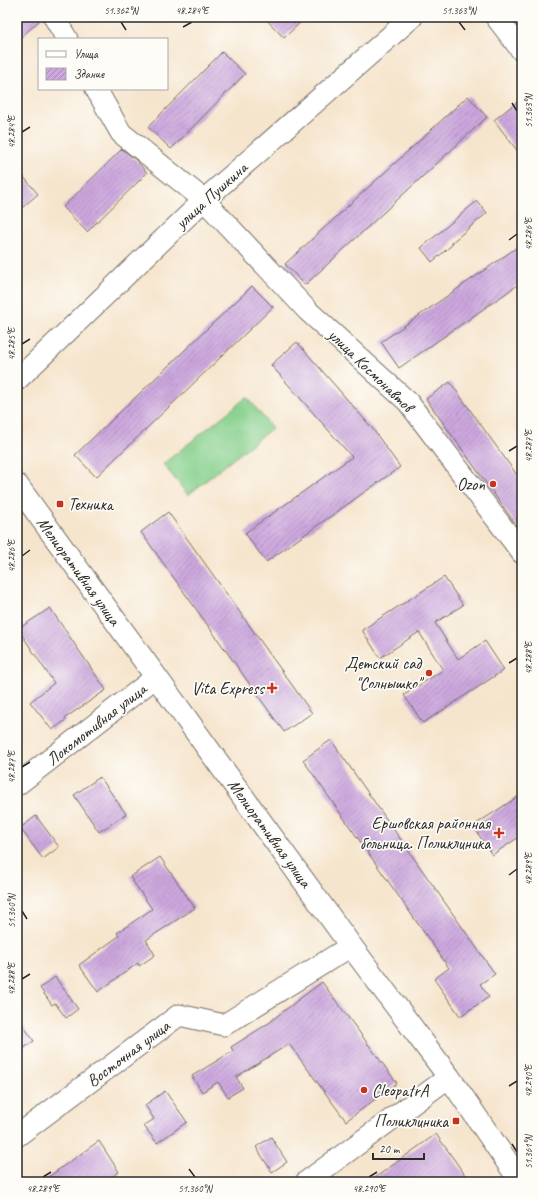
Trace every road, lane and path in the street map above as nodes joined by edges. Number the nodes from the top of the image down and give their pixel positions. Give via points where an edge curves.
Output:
1 (54, 17) edge
2 (412, 17) edge
3 (496, 17) edge
4 (66, 38) edge
5 (522, 50) edge
6 (97, 90) edge
7 (204, 200) junction
8 (17, 380) edge
9 (17, 485) edge
10 (522, 553) edge
11 (156, 677) junction
12 (17, 785) edge
13 (351, 946) junction
14 (449, 1077) junction
15 (17, 1136) edge
16 (306, 1182) edge
17 (521, 1182) edge

1 - 4 street
2 - 7 street, улица Пушкина
3 - 5 street
6 - 7 street, улица Космонавтов via 121,133
7 - 8 street, улица Пушкина
7 - 10 street, улица Космонавтов via 308,311 408,402
9 - 11 main road, Мелиоративная улица
11 - 12 street, Локомотивная улица
11 - 13 main road, Мелиоративная улица
13 - 14 main road, Мелиоративная улица
13 - 15 street, Восточная улица via 224,1025 178,1015
14 - 16 street
14 - 17 main road, Мелиоративная улица

